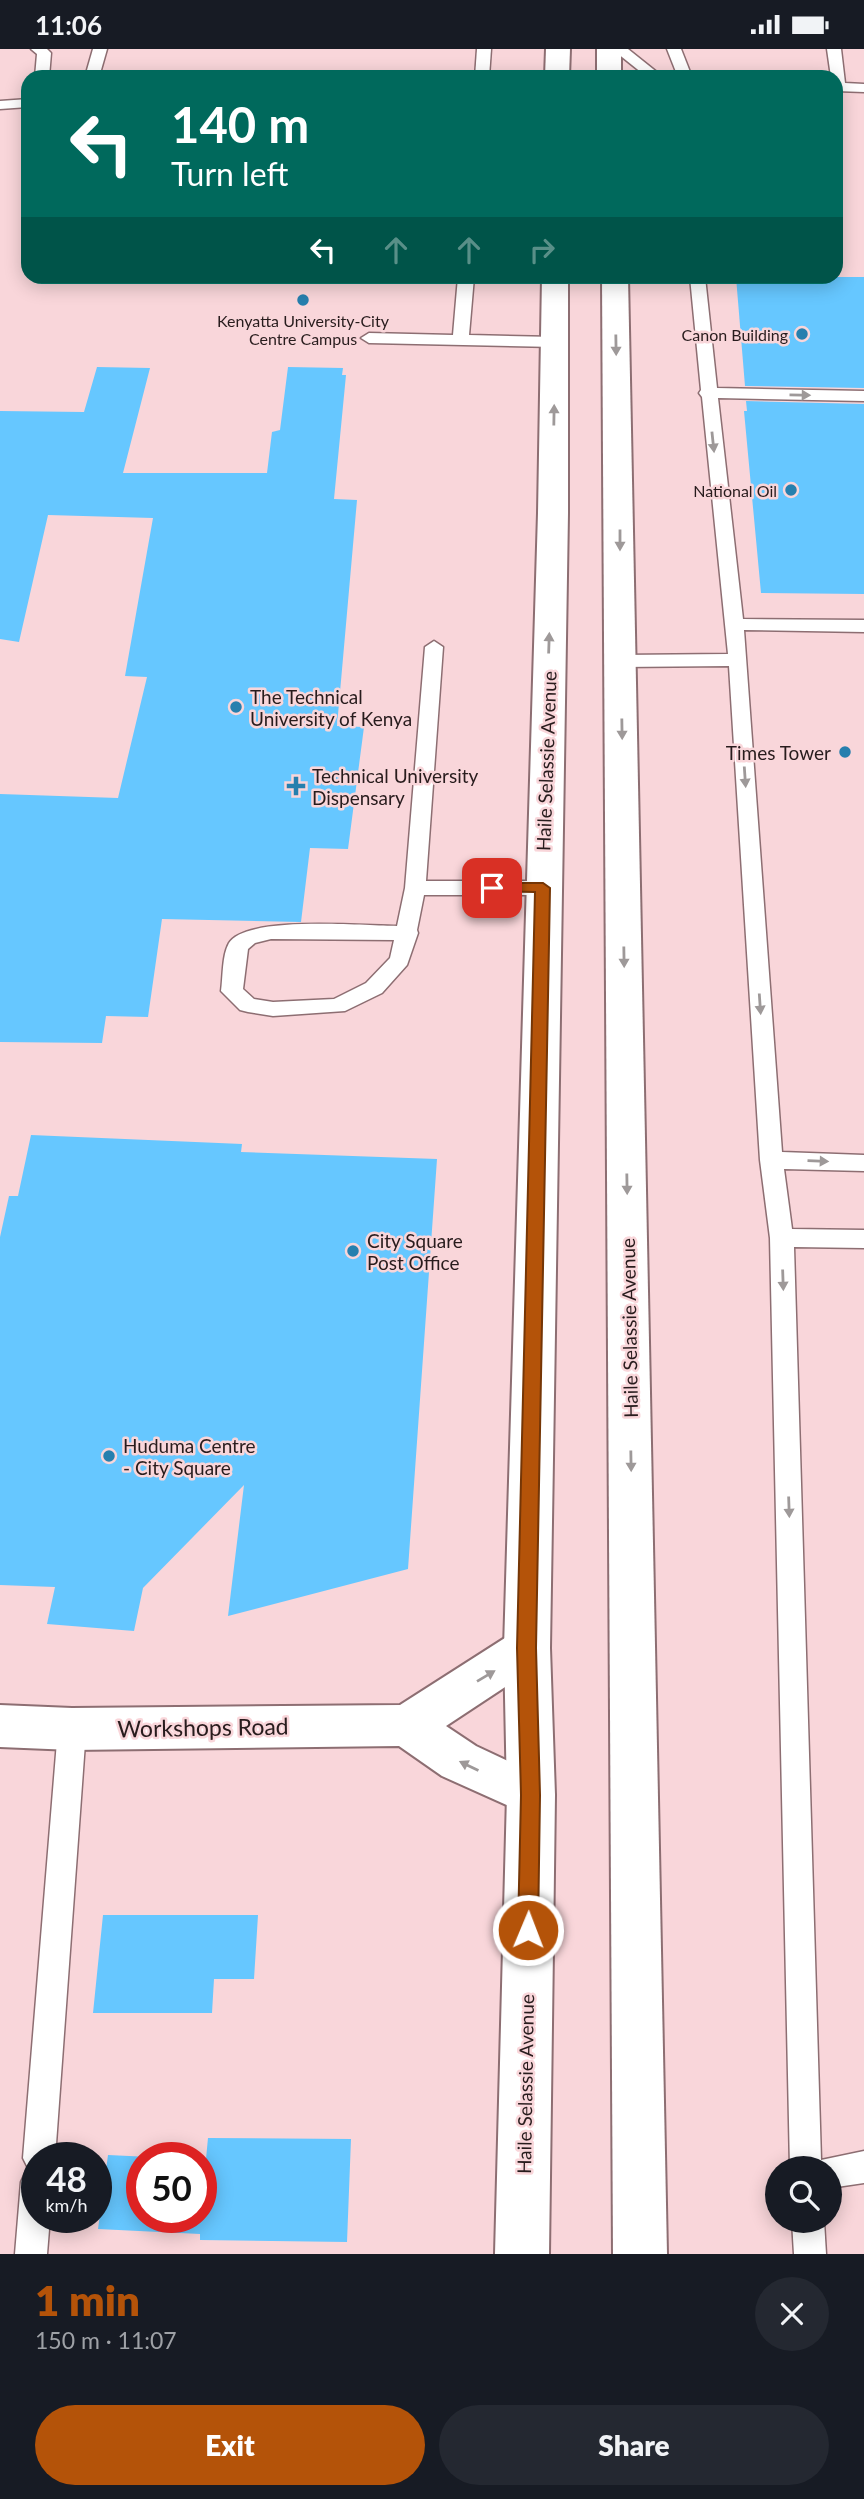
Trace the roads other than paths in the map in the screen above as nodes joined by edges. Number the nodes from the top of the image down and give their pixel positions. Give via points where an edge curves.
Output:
1 (38, 49) edge
2 (100, 49) edge
3 (484, 49) edge
4 (558, 49) edge
5 (609, 49) edge
6 (620, 49) edge
7 (674, 49) edge
8 (834, 49) edge
9 (43, 70) edge
10 (94, 70) edge
11 (482, 70) edge
12 (557, 70) edge
13 (609, 70) edge
14 (647, 70) edge
15 (682, 70) edge
16 (836, 70) edge
17 (843, 87) edge
18 (864, 88) edge
19 (21, 104) edge
20 (0, 105) edge
21 (465, 284) edge
22 (555, 284) edge
23 (615, 284) edge
24 (698, 284) edge
25 (369, 338) dead end
26 (461, 339) junction
27 (555, 342) junction
28 (707, 393) junction
29 (864, 396) edge
30 (733, 625) junction
31 (864, 626) edge
32 (433, 647) dead end
33 (738, 660) junction
34 (621, 661) junction
35 (415, 888) junction
36 (543, 888) junction
37 (408, 933) junction
38 (771, 1160) junction
39 (864, 1163) edge
40 (782, 1238) junction
41 (864, 1239) edge
42 (527, 1648) junction
43 (407, 1724) junction
44 (0, 1725) edge
45 (72, 1729) junction
46 (531, 1795) junction
47 (40, 2142) edge
48 (806, 2156) edge
49 (864, 2167) edge
50 (842, 2170) edge
51 (33, 2233) edge
52 (809, 2233) edge
53 (31, 2254) edge
54 (522, 2254) edge
55 (640, 2254) edge
56 (810, 2254) edge

1 - 9 lane via 44,53
2 - 10 lane
3 - 11 lane
4 - 12 main road
5 - 13 main road
6 - 14 lane
7 - 15 lane
8 - 16 lane
17 - 18 lane
19 - 20 lane
21 - 26 lane
22 - 27 main road, Haile Selassie Avenue
23 -> 34 main road, Haile Selassie Avenue
24 - 28 lane
25 - 26 lane
26 - 27 lane
36 -> 27 main road, Haile Selassie Avenue
28 -> 29 lane
28 -> 30 lane
30 - 31 lane
30 - 33 lane
32 - 35 lane
33 - 34 lane
33 -> 38 lane
34 -> 55 main road, Haile Selassie Avenue
35 - 36 lane
35 - 37 lane
36 - 42 main road, Haile Selassie Avenue
37 - 37 lane via 271,932 248,937 238,946 232,991 248,1005 273,1009 337,1006 374,988 401,960
38 -> 39 lane
38 - 40 lane
40 - 41 lane
40 -> 48 lane
43 -> 42 main road
42 - 46 main road, Haile Selassie Avenue
43 - 45 main road, Workshops Road
46 -> 43 main road via 458,1761
44 - 45 main road, Workshops Road
45 - 47 lane
46 - 54 main road, Haile Selassie Avenue
49 - 50 lane
51 - 53 lane
52 - 56 lane

